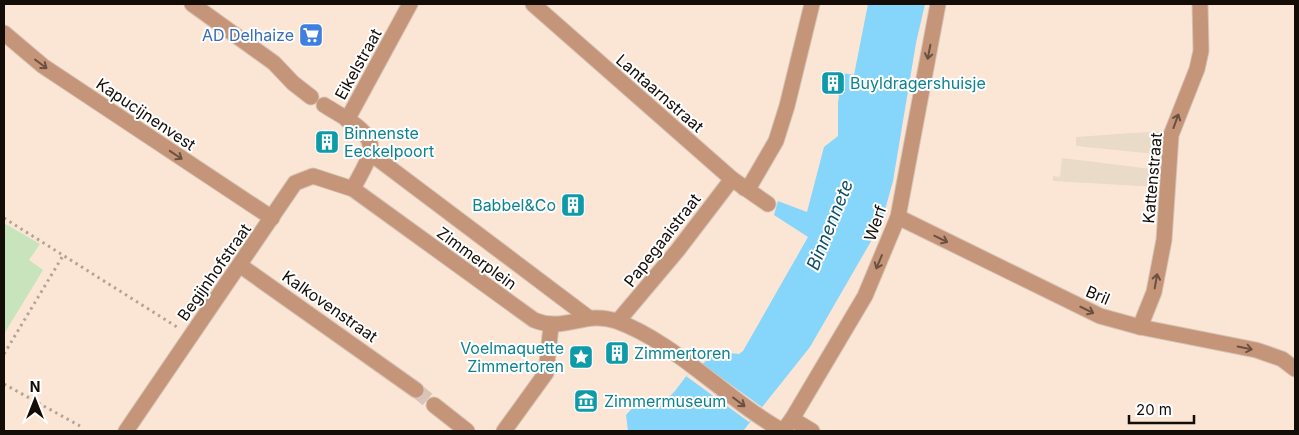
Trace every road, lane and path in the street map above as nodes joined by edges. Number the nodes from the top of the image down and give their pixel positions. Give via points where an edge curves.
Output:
1 (192, 4) edge
2 (410, 4) edge
3 (533, 4) edge
4 (812, 4) edge
5 (938, 4) edge
6 (1200, 4) edge
7 (4, 33) edge
8 (347, 120) junction
9 (370, 152) junction
10 (732, 179) junction
11 (744, 188) junction
12 (354, 189) junction
13 (768, 204) dead end
14 (898, 217) junction
15 (4, 218) edge
16 (272, 218) junction
17 (64, 254) junction
18 (241, 266) junction
19 (589, 318) junction
20 (618, 321) junction
21 (551, 326) junction
22 (1140, 327) junction
23 (191, 335) junction
24 (4, 354) edge
25 (1295, 369) edge
26 (4, 384) edge
27 (416, 390) tunnel mouth
28 (434, 404) tunnel mouth
29 (792, 419) junction
30 (80, 426) dead end
31 (126, 431) edge
32 (467, 431) edge
33 (504, 431) edge
34 (783, 431) edge
35 (812, 431) edge

1 - 8 street via 274,62 294,83
2 - 8 street, Eikelstraat
3 - 10 street, Lantaarnstraat
4 - 11 street via 776,141 751,184
5 -> 14 street, Werf
22 -> 6 street, Kattenstraat via 1154,292 1164,240 1171,135 1201,51
7 -> 16 street, Kapucijnenvest via 43,66
8 - 9 street, Eikelstraat via 361,129 369,142
9 - 12 street
9 - 19 street, Zimmerplein
10 - 11 street, Lantaarnstraat
10 - 20 street, Papegaaistraat
11 - 13 street, Lantaarnstraat
12 - 16 street, Begijnhofstraat via 320,177 306,178 296,183
12 - 21 street, Zimmerplein via 524,314
14 -> 22 street, Bril via 1100,316
14 -> 29 street, Werf via 865,296
15 - 17 path
16 - 18 street, Begijnhofstraat
17 - 23 path
17 - 24 path
18 - 23 street, Begijnhofstraat
18 - 27 street, Kalkovenstraat
19 - 20 street
19 - 21 street
20 -> 34 street via 656,341
21 - 33 street via 546,373
22 -> 25 street, Bril via 1256,350 1282,359
23 - 31 street, Begijnhofstraat
26 - 30 path
28 - 32 street
29 - 34 street, Werf
29 - 35 street

